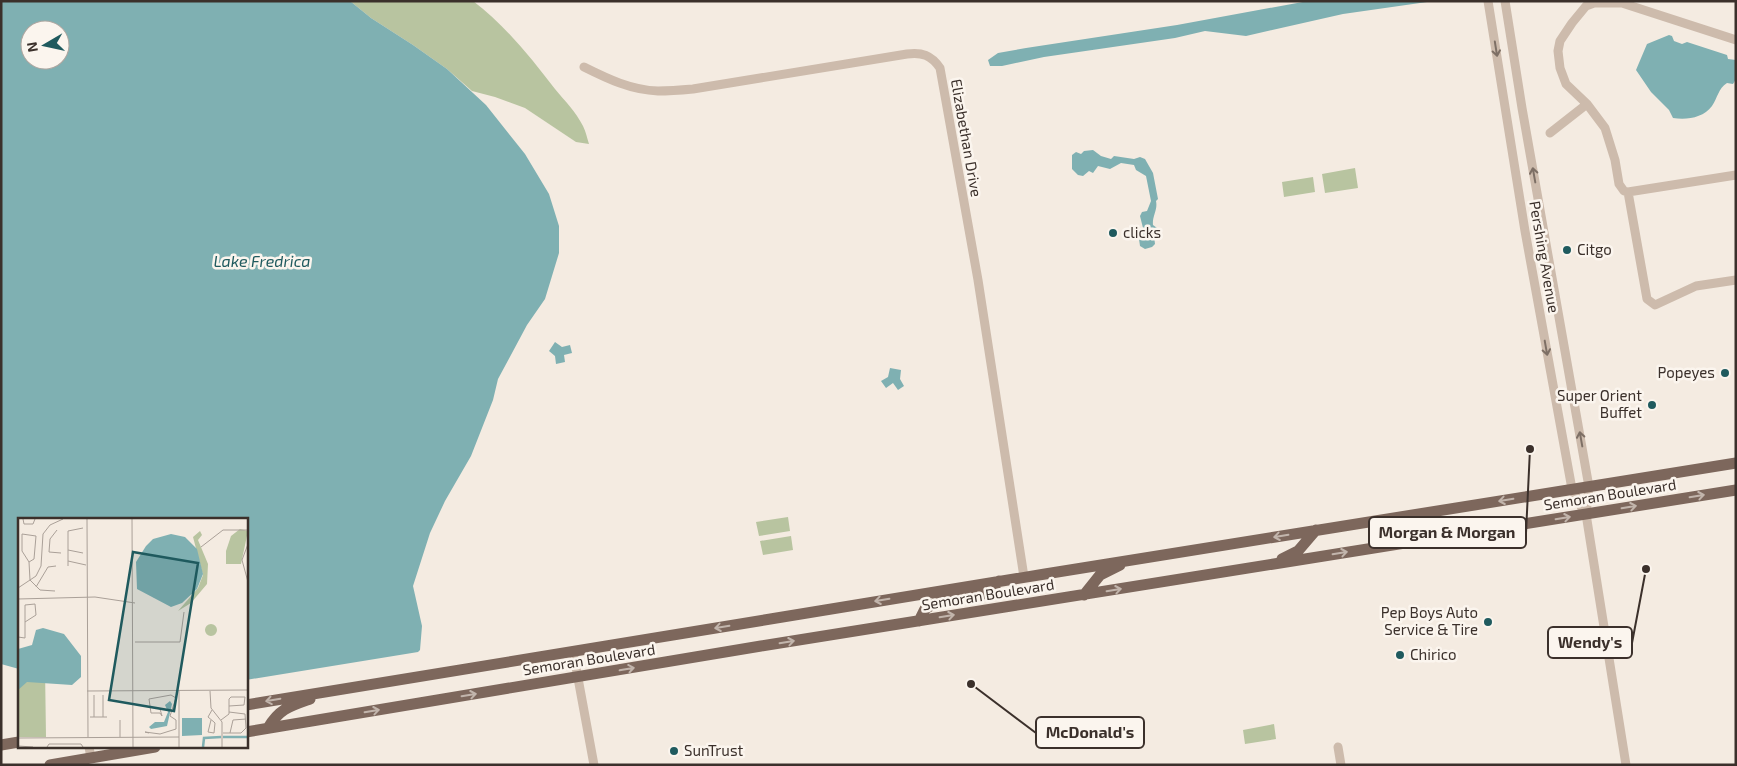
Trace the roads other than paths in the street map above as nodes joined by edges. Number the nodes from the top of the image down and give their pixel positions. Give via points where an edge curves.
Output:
1 (1653, 1) edge
2 (1506, 2) edge
3 (1488, 4) edge
4 (1650, 11) junction
5 (1736, 40) edge
6 (584, 67) dead end
7 (1587, 104) junction
8 (1550, 133) dead end
9 (1736, 175) edge
10 (1628, 192) junction
11 (1736, 280) edge
12 (1736, 463) edge
13 (1589, 487) junction
14 (1572, 490) junction
15 (1736, 490) edge
16 (1586, 514) junction
17 (1316, 530) junction
18 (1130, 560) junction
19 (1269, 565) junction
20 (1024, 577) junction
21 (999, 581) junction
22 (1084, 595) junction
23 (920, 621) junction
24 (574, 651) junction
25 (579, 677) junction
26 (335, 690) junction
27 (248, 704) edge
28 (268, 728) junction
29 (248, 732) edge
30 (18, 742) edge
31 (1, 745) edge
32 (1338, 747) dead end
33 (144, 748) edge
34 (90, 753) edge
35 (50, 765) edge
36 (594, 765) edge
37 (1341, 765) edge
38 (1626, 765) edge

1 - 4 street
2 - 3 street
13 -> 2 street, Pershing Avenue
3 -> 14 street, Pershing Avenue
4 - 5 street
4 - 7 street via 1622,3 1594,3 1586,6 1572,23 1560,41 1560,68 1566,84
6 - 20 street, Elizabethan Drive via 609,80 658,91 694,90 919,53 936,62 940,68 978,280
7 - 8 street
7 - 10 street via 1605,128 1619,184
9 - 10 street
10 - 11 street via 1647,299 1655,306 1696,286
12 - 13 main road, Semoran Boulevard
13 - 14 main road, Semoran Boulevard
13 - 16 street, Pershing Avenue
14 - 16 street, Pershing Avenue
14 -> 17 main road, Semoran Boulevard
16 -> 15 main road, Semoran Boulevard
19 -> 16 main road, Semoran Boulevard
16 - 38 street, Pershing Avenue
17 -> 18 main road, Semoran Boulevard
17 - 19 main road via 1298,551
18 - 20 main road, Semoran Boulevard
18 - 22 main road via 1100,575
22 -> 19 main road, Semoran Boulevard
20 - 21 main road, Semoran Boulevard
21 - 23 main road via 988,593 937,602 925,609
21 -> 24 main road, Semoran Boulevard
23 -> 22 main road, Semoran Boulevard
25 -> 23 main road, Semoran Boulevard
24 - 25 street
24 - 26 main road, Semoran Boulevard
28 -> 25 main road, Semoran Boulevard
25 - 36 street
26 -> 27 main road, Semoran Boulevard
26 - 28 main road via 286,708
28 - 29 main road, Semoran Boulevard
30 - 31 main road
32 - 37 street
33 - 34 main road
34 - 35 main road

